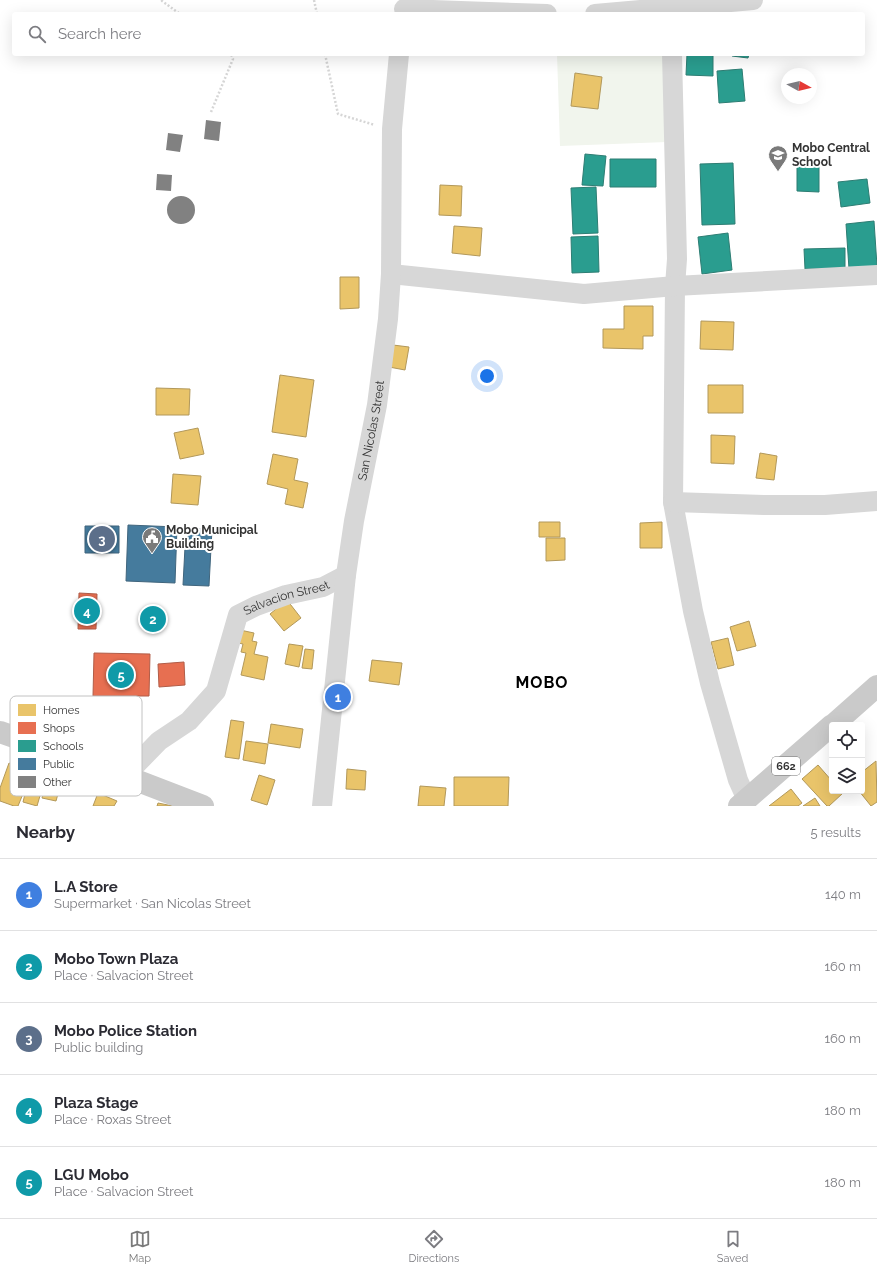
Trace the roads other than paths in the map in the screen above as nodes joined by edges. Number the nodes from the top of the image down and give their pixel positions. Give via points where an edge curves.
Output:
1 (753, 0) edge
2 (404, 8) edge
3 (672, 11) edge
4 (499, 12) edge
5 (646, 12) edge
6 (399, 56) edge
7 (672, 56) edge
8 (391, 274) junction
9 (877, 275) edge
10 (674, 286) junction
11 (877, 501) edge
12 (673, 502) junction
13 (346, 575) junction
14 (877, 686) edge
15 (835, 722) edge
16 (829, 728) edge
17 (0, 732) edge
18 (10, 736) edge
19 (142, 758) edge
20 (142, 783) edge
21 (743, 803) edge
22 (203, 806) edge
23 (322, 806) edge

1 - 3 street
2 - 4 street
3 - 5 street
6 - 8 street, San Nicolas Street via 392,130
7 - 10 street via 677,260
8 - 10 street via 584,294
8 - 13 street, San Nicolas Street via 377,405
9 - 10 street
10 - 12 street
11 - 12 street via 825,506
12 - 21 street via 693,612
13 - 19 street, Salvacion Street via 323,587 286,595 238,615 216,692 189,721 159,741
13 - 23 street, San Nicolas Street
14 - 15 main road, 662
16 - 21 main road, 662
17 - 18 main road
20 - 22 main road

